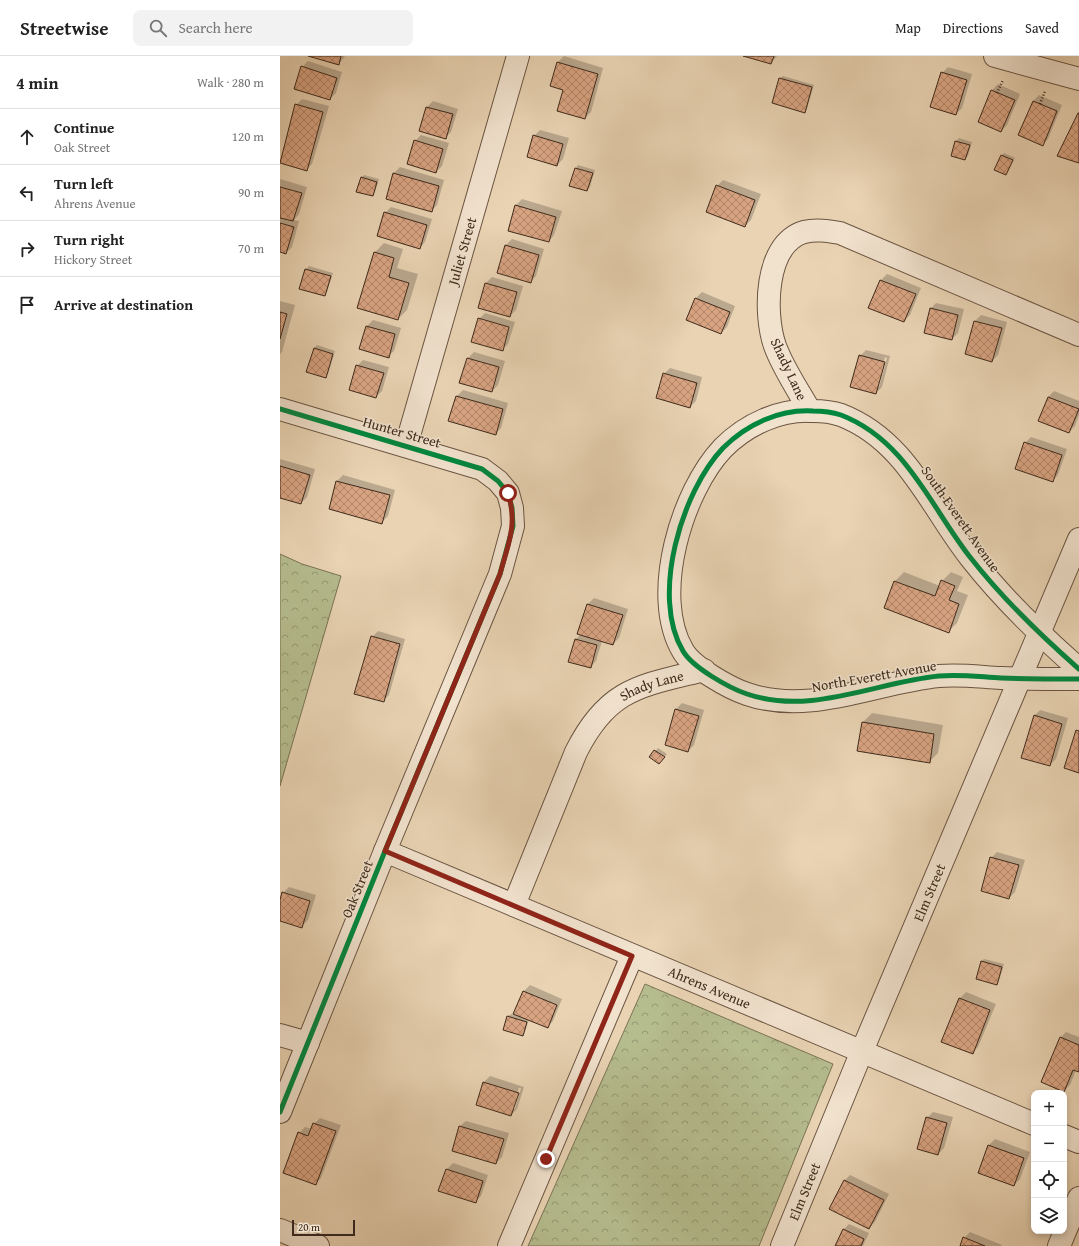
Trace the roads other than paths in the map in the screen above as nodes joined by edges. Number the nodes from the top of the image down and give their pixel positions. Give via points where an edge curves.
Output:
1 (518, 56) edge
2 (995, 56) edge
3 (1079, 79) edge
4 (1079, 335) edge
5 (280, 409) edge
6 (810, 411) junction
7 (406, 446) junction
8 (508, 493) joint
9 (1079, 539) edge
10 (1039, 635) junction
11 (1079, 668) edge
12 (704, 670) junction
13 (1020, 677) junction
14 (1079, 679) edge
15 (385, 851) junction
16 (514, 905) junction
17 (632, 956) junction
18 (280, 1035) edge
19 (308, 1044) junction
20 (862, 1051) junction
21 (280, 1112) edge
22 (1031, 1123) edge
23 (1067, 1137) edge
24 (1079, 1142) edge
25 (1079, 1198) edge
26 (280, 1230) edge
27 (318, 1246) edge
28 (509, 1246) edge
29 (782, 1246) edge
30 (1058, 1246) edge

1 - 7 street, Juliet Street
2 - 3 street
4 - 6 street, Shady Lane via 840,233 817,230 802,232 789,240 778,256 771,276 770,322 775,346
5 - 7 street, Hunter Street
6 - 10 street, South Everett Avenue via 840,415 857,422 884,440 917,476 969,556
6 - 12 street, Shady Lane via 783,414 743,431 723,448 711,463 684,517 670,564 672,615 676,637 684,654
7 - 8 street, Hunter Street via 482,470 498,481
8 - 15 street, Oak Street via 513,526 500,574
9 - 10 street, Elm Street
10 - 11 street, South Everett Avenue
10 - 13 street, Elm Street
12 - 13 street, North Everett Avenue via 717,680 746,694 789,701 819,700 939,676
12 - 16 street, Shady Lane via 646,684 624,694 604,710 587,731 576,752
13 - 14 street, North Everett Avenue
13 - 20 street, Elm Street
15 - 16 street, Ahrens Avenue
15 - 19 street, Oak Street
16 - 17 street, Ahrens Avenue
17 - 20 street, Ahrens Avenue
17 - 28 street
18 - 19 street
19 - 21 street, Oak Street
20 - 22 street, Ahrens Avenue
20 - 29 street, Elm Street
23 - 24 street
25 - 30 street
26 - 27 street

